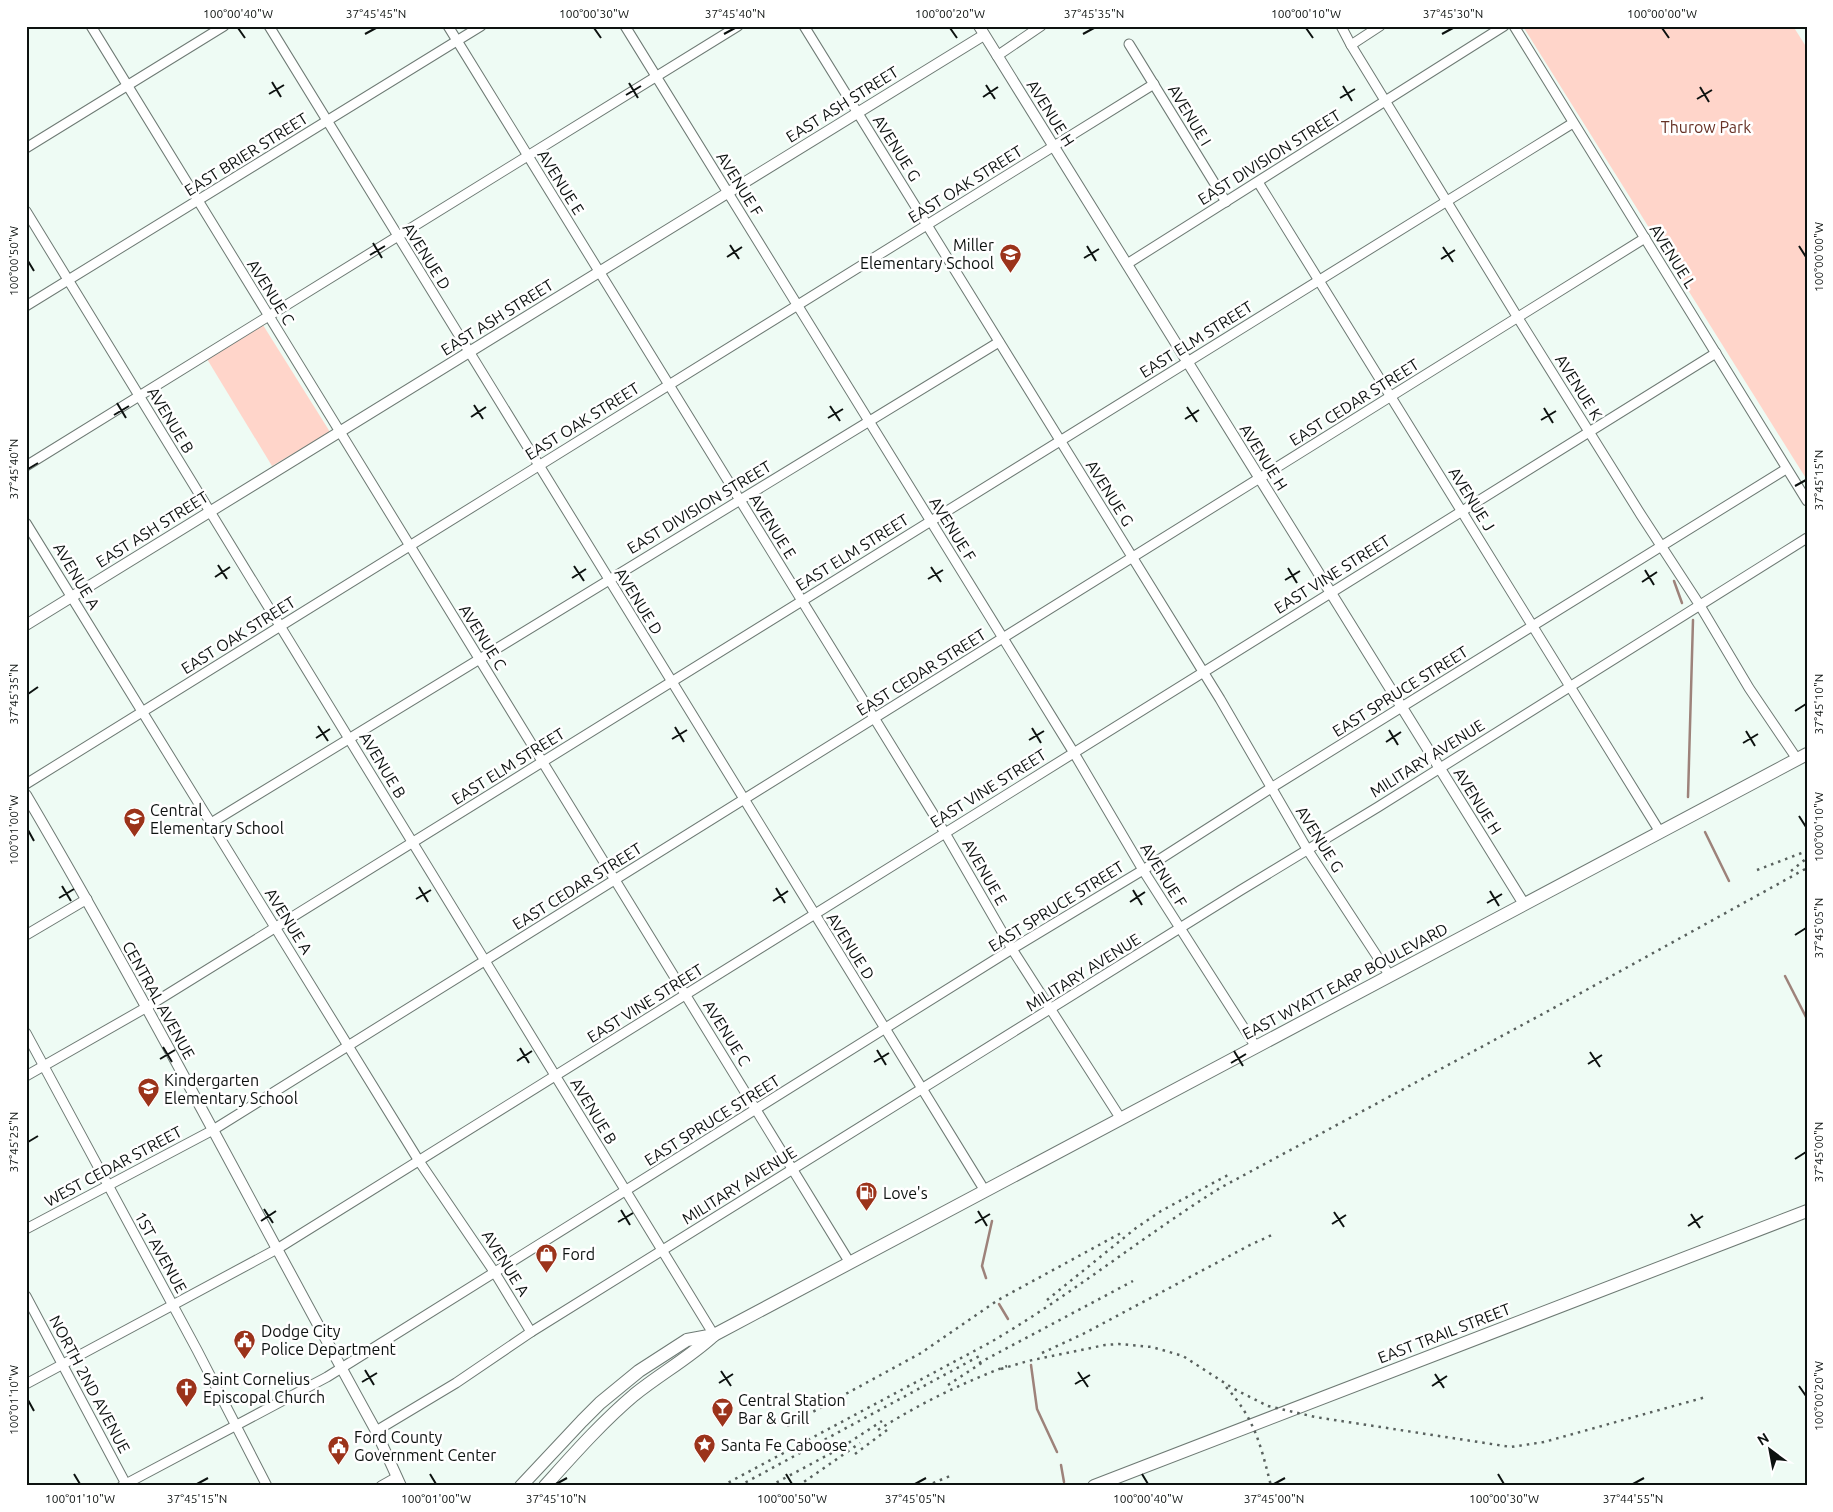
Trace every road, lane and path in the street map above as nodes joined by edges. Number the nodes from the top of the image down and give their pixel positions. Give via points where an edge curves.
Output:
1 (91, 26) edge
2 (224, 26) edge
3 (268, 26) edge
4 (448, 26) edge
5 (481, 26) edge
6 (625, 26) edge
7 (738, 26) edge
8 (804, 26) edge
9 (1041, 26) edge
10 (1341, 26) edge
11 (1380, 26) edge
12 (1504, 26) edge
13 (1514, 26) edge
14 (981, 30) edge
15 (457, 41) junction
16 (1129, 44) dead end
17 (1351, 45) junction
18 (997, 56) junction
19 (656, 77) junction
20 (1154, 84) junction
21 (127, 86) junction
22 (1385, 101) junction
23 (857, 113) junction
24 (327, 122) junction
25 (1573, 123) junction
26 (1053, 146) junction
27 (26, 148) edge
28 (528, 156) junction
29 (1258, 182) junction
30 (728, 192) junction
31 (198, 201) junction
32 (1446, 201) junction
33 (1226, 202) junction
34 (26, 211) edge
35 (927, 225) junction
36 (398, 236) junction
37 (1645, 238) junction
38 (1127, 264) junction
39 (599, 272) junction
40 (69, 280) junction
41 (1318, 280) junction
42 (798, 305) junction
43 (26, 306) edge
44 (269, 316) junction
45 (1518, 318) junction
46 (999, 342) junction
47 (469, 352) junction
48 (1716, 353) junction
49 (1187, 362) junction
50 (669, 385) junction
51 (139, 396) junction
52 (1390, 397) junction
53 (869, 421) junction
54 (340, 432) junction
55 (1589, 432) junction
56 (1060, 441) junction
57 (26, 466) edge
58 (539, 466) junction
59 (1786, 468) junction
60 (1260, 478) junction
61 (740, 500) junction
62 (1807, 501) edge
63 (1461, 511) junction
64 (210, 512) junction
65 (931, 521) junction
66 (26, 523) edge
67 (1807, 538) edge
68 (410, 546) junction
69 (1662, 546) junction
70 (1132, 558) junction
71 (609, 580) junction
72 (1331, 593) junction
73 (72, 596) junction
74 (802, 601) junction
75 (1699, 604) junction
76 (26, 625) edge
77 (280, 626) junction
78 (1533, 626) junction
79 (1003, 638) junction
80 (480, 659) junction
81 (1203, 672) junction
82 (671, 682) junction
83 (1570, 686) junction
84 (1402, 708) junction
85 (142, 712) junction
86 (874, 719) junction
87 (349, 739) junction
88 (1074, 753) junction
89 (1802, 757) edge
90 (543, 762) junction
91 (1439, 767) junction
92 (26, 784) edge
93 (1271, 788) junction
94 (26, 795) edge
95 (744, 800) junction
96 (211, 823) junction
97 (1660, 832) junction
98 (945, 833) junction
99 (412, 842) junction
100 (1307, 849) junction
101 (1143, 870) junction
102 (615, 880) junction
103 (87, 899) junction
104 (1524, 904) junction
105 (814, 914) junction
106 (275, 928) junction
107 (1180, 928) junction
108 (26, 935) edge
109 (1012, 949) junction
110 (485, 961) junction
111 (1390, 976) junction
112 (686, 995) junction
113 (147, 1007) junction
114 (1050, 1010) junction
115 (885, 1030) junction
116 (26, 1033) edge
117 (348, 1046) junction
118 (1256, 1047) junction
119 (45, 1066) junction
120 (26, 1076) edge
121 (555, 1076) junction
122 (922, 1090) junction
123 (757, 1110) junction
124 (1121, 1119) junction
125 (213, 1130) junction
126 (419, 1161) junction
127 (793, 1170) junction
128 (108, 1184) junction
129 (626, 1191) junction
130 (984, 1191) junction
131 (1807, 1211) edge
132 (26, 1228) edge
133 (277, 1249) junction
134 (662, 1251) junction
135 (850, 1263) junction
136 (495, 1273) junction
137 (26, 1296) edge
138 (173, 1305) junction
139 (531, 1332) junction
140 (714, 1335) junction
141 (63, 1365) junction
142 (342, 1369) junction
143 (26, 1384) edge
144 (236, 1426) junction
145 (376, 1432) junction
146 (399, 1482) edge
147 (125, 1485) edge
148 (267, 1486) edge
149 (381, 1486) edge
150 (521, 1486) edge
151 (545, 1486) edge
152 (1094, 1486) edge

1 - 21 street, AVENUE C
2 - 21 street
3 - 24 street, AVENUE D
4 - 15 street, AVENUE E
5 - 15 street, EAST BRIER STREET
6 - 19 street, AVENUE F
7 - 19 street
8 - 23 street, AVENUE G
9 - 18 street
10 - 17 street, AVENUE K
11 - 17 street
12 - 22 street, EAST DIVISION STREET
13 - 25 street, AVENUE L
14 - 18 street, AVENUE H
14 - 23 street, EAST ASH STREET
15 - 24 street, EAST BRIER STREET
15 - 28 street, AVENUE E
16 - 20 street, AVENUE I
17 - 22 street, AVENUE K
18 - 26 street, AVENUE H
19 - 28 street
19 - 30 street, AVENUE F
20 - 26 street, EAST OAK STREET
20 - 33 street, AVENUE I
21 - 27 street
21 - 31 street, AVENUE C
22 - 29 street, EAST DIVISION STREET
22 - 32 street, AVENUE K
23 - 30 street, EAST ASH STREET
23 - 35 street, AVENUE G
24 - 31 street, EAST BRIER STREET
24 - 36 street, AVENUE D
25 - 32 street, EAST ELM STREET
25 - 37 street, AVENUE L
26 - 35 street, EAST OAK STREET
26 - 38 street, AVENUE H
28 - 36 street
28 - 39 street, AVENUE E
29 - 33 street, EAST DIVISION STREET
29 - 41 street, AVENUE J
30 - 39 street, EAST ASH STREET
30 - 42 street, AVENUE F
31 - 40 street, EAST BRIER STREET
31 - 44 street, AVENUE C
32 - 41 street, EAST ELM STREET
32 - 45 street, AVENUE K
33 - 38 street, EAST DIVISION STREET
34 - 40 street, AVENUE B
35 - 42 street, EAST OAK STREET
35 - 46 street, AVENUE G
36 - 44 street
36 - 47 street, AVENUE D
37 - 45 street, EAST CEDAR STREET
37 - 48 street, AVENUE L
38 - 49 street, AVENUE H
39 - 47 street, EAST ASH STREET
39 - 50 street, AVENUE E
40 - 43 street, EAST BRIER STREET
40 - 51 street, AVENUE B
41 - 49 street, EAST ELM STREET
41 - 52 street, AVENUE J
42 - 50 street, EAST OAK STREET
42 - 53 street, AVENUE F
44 - 51 street
44 - 54 street, AVENUE C
45 - 52 street, EAST CEDAR STREET
45 - 55 street, AVENUE K
46 - 53 street, EAST DIVISION STREET
46 - 56 street, AVENUE G
47 - 54 street, EAST ASH STREET
47 - 58 street, AVENUE D
48 - 55 street, EAST VINE STREET
48 - 59 street, AVENUE L
49 - 56 street, EAST ELM STREET
49 - 60 street, AVENUE H
50 - 58 street, EAST OAK STREET
50 - 61 street, AVENUE E
51 - 57 street
51 - 64 street, AVENUE B
52 - 60 street, EAST CEDAR STREET
52 - 63 street, AVENUE J
53 - 61 street, EAST DIVISION STREET
53 - 65 street, AVENUE F
54 - 64 street, EAST ASH STREET
54 - 68 street, AVENUE C
55 - 63 street, EAST VINE STREET
55 - 69 street, AVENUE K
56 - 65 street, EAST ELM STREET
56 - 70 street, AVENUE G
58 - 68 street, EAST OAK STREET
58 - 71 street, AVENUE D
59 - 62 street, AVENUE L
59 - 69 street, EAST SPRUCE STREET
60 - 70 street, EAST CEDAR STREET
60 - 72 street, AVENUE H
61 - 71 street, EAST DIVISION STREET
61 - 74 street, AVENUE E
63 - 72 street, EAST VINE STREET
63 - 78 street, AVENUE J
64 - 73 street, EAST ASH STREET
64 - 77 street, AVENUE B
65 - 74 street, EAST ELM STREET
65 - 79 street, AVENUE F
66 - 73 street, AVENUE A
67 - 75 street, MILITARY AVENUE
68 - 77 street, EAST OAK STREET
68 - 80 street, AVENUE C
69 - 75 street, AVENUE K
69 - 78 street, EAST SPRUCE STREET
70 - 79 street, EAST CEDAR STREET
70 - 81 street, AVENUE G
71 - 80 street, EAST DIVISION STREET
71 - 82 street, AVENUE D
72 - 81 street, EAST VINE STREET
72 - 84 street, AVENUE H
73 - 76 street, EAST ASH STREET
73 - 85 street, AVENUE A
74 - 82 street, EAST ELM STREET
74 - 86 street, AVENUE E
75 - 83 street, MILITARY AVENUE
75 - 89 street, AVENUE K via 1749,688
77 - 85 street, EAST OAK STREET
77 - 87 street, AVENUE B
78 - 83 street, AVENUE J
78 - 84 street, EAST SPRUCE STREET
79 - 86 street, EAST CEDAR STREET
79 - 88 street, AVENUE F
80 - 87 street, EAST DIVISION STREET
80 - 90 street, AVENUE C
81 - 88 street, EAST VINE STREET
81 - 93 street, AVENUE G
82 - 90 street, EAST ELM STREET
82 - 95 street, AVENUE D
83 - 91 street, MILITARY AVENUE
83 - 97 street, AVENUE J
84 - 91 street, AVENUE H
84 - 93 street, EAST SPRUCE STREET
85 - 92 street, EAST OAK STREET
85 - 96 street, AVENUE A
86 - 95 street, EAST CEDAR STREET
86 - 98 street, AVENUE E
87 - 96 street, EAST DIVISION STREET
87 - 99 street, AVENUE B
88 - 98 street, EAST VINE STREET
88 - 101 street, AVENUE F
89 - 97 main road, EAST WYATT EARP BOULEVARD
90 - 99 street, EAST ELM STREET
90 - 102 street, AVENUE C
91 - 100 street, MILITARY AVENUE
91 - 104 street, AVENUE H
93 - 100 street, AVENUE G
93 - 101 street, EAST SPRUCE STREET
94 - 103 street, CENTRAL AVENUE
95 - 102 street, EAST CEDAR STREET
95 - 105 street, AVENUE D
96 - 106 street, AVENUE A
97 - 104 main road, EAST WYATT EARP BOULEVARD
98 - 105 street, EAST VINE STREET
98 - 109 street, AVENUE E
99 - 106 street, EAST ELM STREET
99 - 110 street, AVENUE B
100 - 107 street, MILITARY AVENUE
100 - 111 street, AVENUE G
101 - 107 street, AVENUE F
101 - 109 street, EAST SPRUCE STREET
102 - 110 street, EAST CEDAR STREET
102 - 112 street, AVENUE C
103 - 108 street
103 - 113 street, CENTRAL AVENUE
104 - 111 main road, EAST WYATT EARP BOULEVARD
105 - 112 street, EAST VINE STREET
105 - 115 street, AVENUE D
106 - 113 street, EAST ELM STREET
106 - 117 street, AVENUE A
107 - 114 street, MILITARY AVENUE
107 - 118 street, AVENUE F
109 - 114 street, AVENUE E
109 - 115 street, EAST SPRUCE STREET
110 - 117 street, EAST CEDAR STREET
110 - 121 street, AVENUE B
111 - 118 main road, EAST WYATT EARP BOULEVARD
112 - 121 street, EAST VINE STREET
112 - 123 street, AVENUE C
113 - 119 street, EAST ELM STREET
113 - 125 street, CENTRAL AVENUE
114 - 122 street, MILITARY AVENUE
114 - 124 street, AVENUE E
115 - 122 street, AVENUE D
115 - 123 street, EAST SPRUCE STREET
116 - 119 street, 1ST AVENUE
117 - 125 street, EAST CEDAR STREET
117 - 126 street, AVENUE A
118 - 124 main road, EAST WYATT EARP BOULEVARD
119 - 120 street, EAST ELM STREET
119 - 128 street, 1ST AVENUE
121 - 126 street, EAST VINE STREET
121 - 129 street, AVENUE B
122 - 127 street, MILITARY AVENUE
122 - 130 street, AVENUE D
123 - 127 street, AVENUE C
123 - 129 street, EAST SPRUCE STREET
124 - 130 main road, EAST WYATT EARP BOULEVARD
125 - 128 street, WEST CEDAR STREET
125 - 133 street, CENTRAL AVENUE
126 - 133 street, EAST VINE STREET
126 - 136 street, AVENUE A
127 - 134 street, MILITARY AVENUE
127 - 135 street, AVENUE C
128 - 132 street, WEST CEDAR STREET
128 - 138 street, 1ST AVENUE
129 - 134 street, AVENUE B
129 - 136 street, EAST SPRUCE STREET
130 - 135 main road, EAST WYATT EARP BOULEVARD
131 - 152 main road, EAST TRAIL STREET
133 - 138 street, EAST VINE STREET
133 - 142 street, CENTRAL AVENUE
134 - 139 street, MILITARY AVENUE
134 - 140 street, AVENUE B
135 - 140 main road, EAST WYATT EARP BOULEVARD
136 - 139 street, AVENUE A
136 - 142 street, EAST SPRUCE STREET
137 - 141 street, NORTH 2ND AVENUE
138 - 141 street, EAST VINE STREET
138 - 144 street, 1ST AVENUE
139 - 145 street, MILITARY AVENUE
140 - 150 main road, EAST WYATT EARP BOULEVARD via 686,1340 639,1371 568,1434
140 - 151 main road, EAST WYATT EARP BOULEVARD via 695,1352 657,1376 606,1420
141 - 143 street, EAST VINE STREET
141 - 147 street, NORTH 2ND AVENUE
142 - 144 street, EAST SPRUCE STREET
142 - 145 street, CENTRAL AVENUE
144 - 147 street, EAST SPRUCE STREET
144 - 148 street, 1ST AVENUE
145 - 146 street, CENTRAL AVENUE
146 - 149 street

